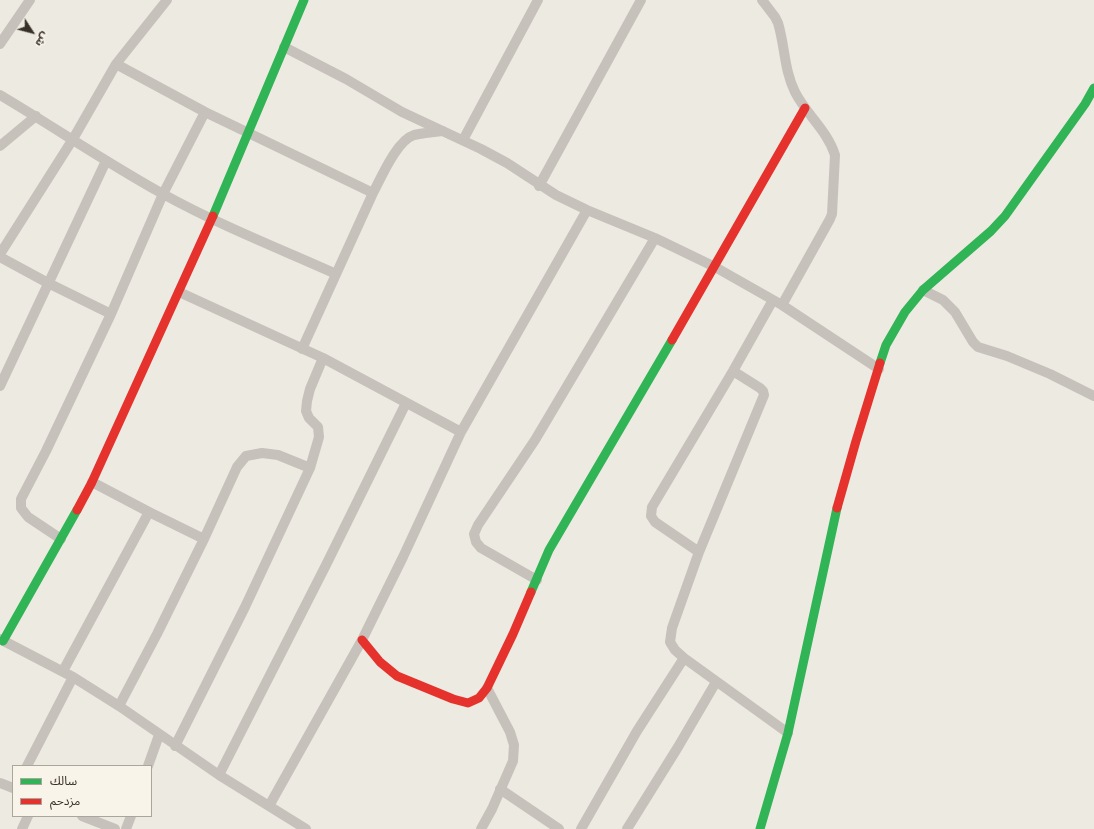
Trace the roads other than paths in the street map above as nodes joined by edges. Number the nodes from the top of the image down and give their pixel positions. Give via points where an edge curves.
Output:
1 (30, 0) edge
2 (167, 0) edge
3 (304, 0) edge
4 (538, 0) edge
5 (641, 0) edge
6 (762, 0) edge
7 (0, 44) edge
8 (284, 47) junction
9 (116, 64) junction
10 (1094, 88) edge
11 (0, 95) edge
12 (805, 108) junction
13 (205, 112) junction
14 (36, 116) junction
15 (442, 131) junction
16 (249, 132) junction
17 (73, 139) junction
18 (463, 140) junction
19 (0, 146) edge
20 (106, 161) junction
21 (539, 186) junction
22 (373, 193) junction
23 (163, 194) junction
24 (587, 210) junction
25 (212, 219) junction
26 (655, 238) junction
27 (0, 256) edge
28 (714, 267) junction
29 (336, 274) junction
30 (48, 283) junction
31 (923, 290) junction
32 (179, 292) junction
33 (778, 303) junction
34 (111, 314) junction
35 (302, 349) junction
36 (322, 358) junction
37 (879, 369) junction
38 (733, 370) junction
39 (0, 386) edge
40 (1094, 396) edge
41 (406, 403) junction
42 (461, 432) junction
43 (310, 468) junction
44 (92, 482) junction
45 (149, 512) junction
46 (61, 539) junction
47 (204, 539) junction
48 (699, 552) junction
49 (537, 580) junction
50 (2, 640) edge
51 (362, 640) junction
52 (684, 658) junction
53 (63, 671) junction
54 (73, 677) junction
55 (716, 682) junction
56 (488, 688) junction
57 (119, 706) junction
58 (788, 733) junction
59 (159, 735) junction
60 (175, 746) junction
61 (28, 765) edge
62 (148, 765) edge
63 (219, 775) junction
64 (0, 783) edge
65 (12, 788) edge
66 (500, 789) junction
67 (269, 806) junction
68 (28, 817) edge
69 (85, 817) edge
70 (131, 817) edge
71 (22, 829) edge
72 (115, 829) edge
73 (126, 829) edge
74 (306, 829) edge
75 (481, 829) edge
76 (559, 829) edge
77 (581, 829) edge
78 (627, 829) edge
79 (760, 829) edge

1 - 7 street
2 - 9 street
3 - 8 street
4 - 18 street
5 - 21 street
6 - 12 street via 778,23 790,80
8 - 15 street via 402,112
8 - 16 street
9 - 13 street
9 - 17 street
10 - 31 street via 1081,111 1005,216
11 - 14 street
12 - 28 street
12 - 33 street via 826,136 835,154 832,214
13 - 16 street
13 - 23 street
14 - 17 street
14 - 19 street
15 - 18 street
15 - 22 street via 414,135 403,142
16 - 22 street
16 - 25 street
17 - 20 street
17 - 27 street
18 - 21 street via 507,163
20 - 23 street
20 - 30 street
21 - 24 street
22 - 29 street
23 - 25 street
23 - 34 street
24 - 26 street
24 - 42 street
25 - 29 street
25 - 32 street
26 - 28 street
26 - 49 street via 535,440 474,534 481,548
27 - 30 street
28 - 33 street
28 - 49 street via 549,550
29 - 35 street
30 - 34 street
30 - 39 street
31 - 37 street via 894,328
31 - 40 street via 943,300 955,312 978,347 1050,374
32 - 35 street
32 - 44 street
33 - 37 street
33 - 38 street
34 - 46 street via 21,499 21,508 28,517
35 - 36 street
36 - 41 street
36 - 43 street via 310,389 306,411 318,427 319,437
37 - 58 street via 838,504
38 - 48 street via 760,388 764,395
38 - 48 street via 652,507 651,516 654,522
41 - 42 street
41 - 63 street
42 - 51 street
43 - 47 street via 278,455 262,453 246,456 237,467
43 - 60 street via 245,607
44 - 45 street
44 - 46 street
45 - 47 street
45 - 53 street
46 - 50 street
47 - 57 street
48 - 52 street via 672,628 670,642
49 - 56 street
50 - 53 street
51 - 56 street via 380,662 397,676 453,698 468,703 479,698
51 - 67 street
52 - 55 street
52 - 77 street via 637,731
53 - 54 street
54 - 57 street
54 - 61 street
55 - 58 street
55 - 78 street
56 - 66 street via 514,744 513,761
57 - 59 street
58 - 79 street
59 - 60 street
59 - 62 street
60 - 63 street
63 - 67 street
64 - 65 street
66 - 75 street
66 - 76 street
67 - 74 street
68 - 71 street
69 - 72 street
70 - 73 street

